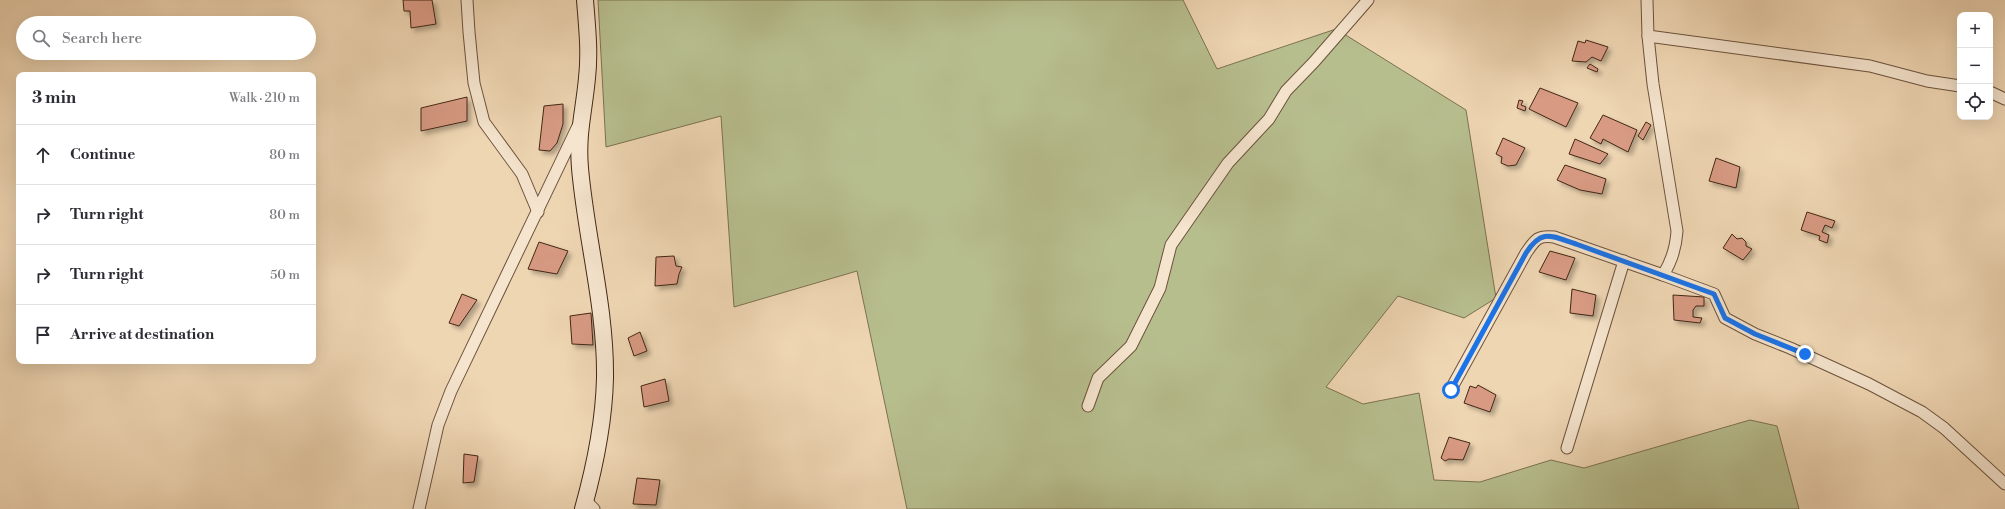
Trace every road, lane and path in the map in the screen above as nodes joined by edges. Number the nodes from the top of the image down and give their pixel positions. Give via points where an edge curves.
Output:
1 (468, 0) edge
2 (585, 0) edge
3 (1368, 0) edge
4 (1647, 0) edge
5 (1648, 36) junction
6 (1957, 86) edge
7 (1993, 93) edge
8 (2005, 99) edge
9 (580, 124) junction
10 (538, 212) junction
11 (1624, 261) junction
12 (1663, 275) junction
13 (1451, 390) dead end
14 (1088, 406) dead end
15 (1567, 448) dead end
16 (2005, 484) edge
17 (587, 506) edge
18 (420, 509) edge

1 - 10 street via 474,83 484,122 522,174
2 - 9 street via 587,79
3 - 14 street via 1286,91 1269,119 1228,163 1188,219 1171,245 1160,288 1131,346 1098,378
4 - 5 street
5 - 6 street via 1870,66 1934,83
5 - 12 street via 1653,84 1677,231 1673,254
7 - 8 street
9 - 10 street
9 - 17 street via 580,169 602,329 605,377 600,430
10 - 18 street via 451,391 438,426
11 - 12 street
11 - 13 street via 1554,238 1542,236 1533,241
11 - 15 street
12 - 16 street via 1714,294 1725,318 1739,326 1823,362 1912,405 1944,428

